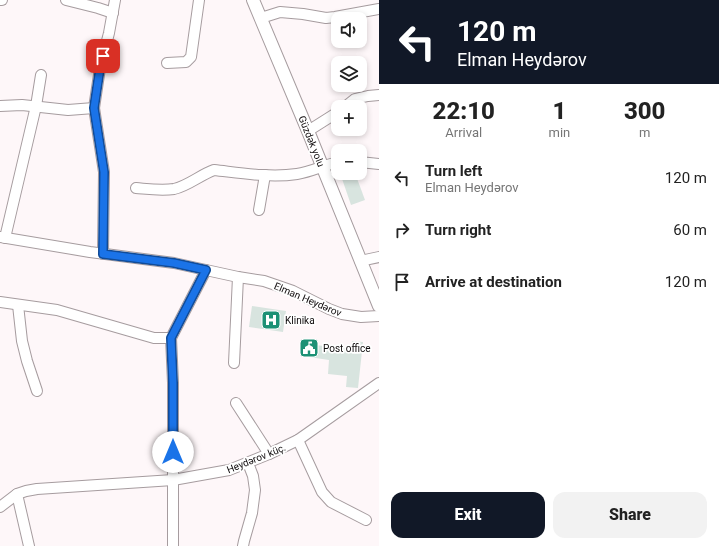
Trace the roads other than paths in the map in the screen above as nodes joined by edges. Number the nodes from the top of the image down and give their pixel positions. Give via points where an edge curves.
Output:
1 (66, 0) edge
2 (116, 0) edge
3 (199, 0) edge
4 (253, 0) edge
5 (379, 9) edge
6 (113, 13) junction
7 (261, 18) junction
8 (167, 63) dead end
9 (40, 75) dead end
10 (379, 95) edge
11 (354, 100) edge
12 (0, 106) edge
13 (36, 106) junction
14 (94, 108) junction
15 (331, 116) edge
16 (308, 131) junction
17 (367, 163) edge
18 (331, 164) edge
19 (379, 164) edge
20 (323, 167) junction
21 (265, 175) junction
22 (136, 188) dead end
23 (259, 210) dead end
24 (2, 238) edge
25 (103, 254) junction
26 (379, 257) edge
27 (360, 261) junction
28 (206, 270) junction
29 (238, 277) junction
30 (0, 302) edge
31 (18, 305) junction
32 (379, 306) edge
33 (379, 316) edge
34 (171, 338) junction
35 (234, 363) dead end
36 (379, 383) edge
37 (37, 391) dead end
38 (236, 403) dead end
39 (298, 440) junction
40 (269, 454) junction
41 (248, 463) junction
42 (173, 480) junction
43 (17, 494) junction
44 (0, 507) edge
45 (366, 520) dead end
46 (29, 546) edge
47 (173, 546) edge
48 (244, 546) edge

1 - 6 street
2 - 6 street
3 - 8 street via 191,57 186,62
4 - 7 street, Güzdək yolu
5 - 7 street via 326,18 280,12
6 - 14 street
7 - 16 street, Güzdək yolu
9 - 13 street
10 - 11 street
12 - 13 street
13 - 14 street via 68,110
13 - 24 street
14 - 25 street via 104,172
15 - 16 street
16 - 20 street, Güzdək yolu
17 - 19 street
18 - 20 street
20 - 21 street via 298,174
20 - 27 street, Güzdək yolu
21 - 22 street via 214,170 174,188
21 - 23 street
24 - 25 street, Elman Heydərov
25 - 28 street, Elman Heydərov via 174,263
26 - 27 street
27 - 32 street, Güzdək yolu
28 - 29 street, Elman Heydərov
28 - 34 street
29 - 33 street, Elman Heydərov via 264,281 293,291 342,314
29 - 35 street
30 - 31 street
31 - 34 street via 57,310 154,338
31 - 37 street via 22,341
34 - 42 street
36 - 39 street, Heydərov küç.
38 - 40 street
39 - 40 street, Heydərov küç.
39 - 45 street via 322,492 331,502
40 - 41 street, Heydərov küç.
41 - 42 street, Heydərov küç. via 229,470
41 - 48 street via 255,490
42 - 43 street, Heydərov küç. via 37,489
42 - 47 street
43 - 44 street, Heydərov küç.
43 - 46 street

